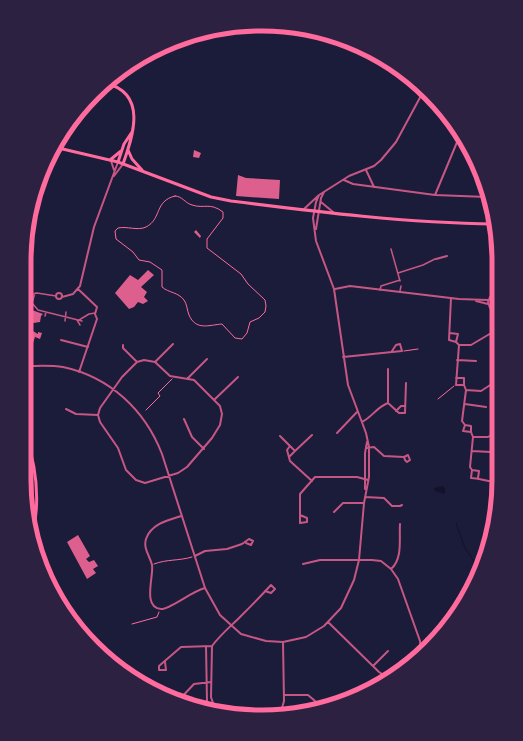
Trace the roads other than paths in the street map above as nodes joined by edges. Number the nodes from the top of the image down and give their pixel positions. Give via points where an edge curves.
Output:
1 (112, 86) edge
2 (421, 96) edge
3 (133, 130) junction
4 (458, 141) edge
5 (61, 148) edge
6 (122, 150) junction
7 (128, 150) junction
8 (110, 160) junction
9 (118, 162) junction
10 (123, 164) junction
11 (366, 170) junction
12 (114, 171) junction
13 (143, 171) junction
14 (113, 177) junction
15 (344, 180) junction
16 (374, 187) junction
17 (324, 192) junction
18 (319, 195) junction
19 (435, 195) junction
20 (483, 198) edge
21 (320, 201) junction
22 (304, 210) junction
23 (314, 211) junction
24 (318, 212) junction
25 (334, 213) junction
26 (489, 224) edge
27 (316, 230) junction
28 (391, 249) dead end
29 (447, 256) dead end
30 (436, 259) joint
31 (398, 273) junction
32 (401, 286) dead end
33 (78, 289) junction
34 (334, 289) junction
35 (380, 290) junction
36 (400, 291) dead end
37 (35, 293) junction
38 (31, 294) edge
39 (56, 296) joint
40 (492, 297) edge
41 (451, 298) junction
42 (476, 300) junction
43 (488, 300) junction
44 (488, 304) junction
45 (492, 309) edge
46 (46, 312) junction
47 (66, 312) dead end
48 (95, 313) junction
49 (45, 316) dead end
50 (66, 317) junction
51 (78, 320) junction
52 (65, 321) dead end
53 (82, 321) dead end
54 (80, 325) dead end
55 (450, 333) junction
56 (492, 333) edge
57 (61, 340) dead end
58 (456, 342) junction
59 (173, 344) dead end
60 (123, 345) dead end
61 (459, 345) junction
62 (88, 347) junction
63 (392, 351) junction
64 (344, 357) junction
65 (207, 359) dead end
66 (457, 360) junction
67 (476, 361) dead end
68 (137, 362) junction
69 (155, 362) junction
70 (31, 366) edge
71 (388, 369) dead end
72 (79, 372) junction
73 (238, 377) dead end
74 (188, 378) junction
75 (456, 378) junction
76 (406, 383) dead end
77 (492, 384) edge
78 (464, 385) junction
79 (113, 389) junction
80 (466, 390) junction
81 (214, 400) junction
82 (388, 403) junction
83 (465, 404) junction
84 (405, 406) junction
85 (486, 407) dead end
86 (66, 409) dead end
87 (396, 411) junction
88 (358, 412) junction
89 (98, 415) junction
90 (184, 419) dead end
91 (362, 422) junction
92 (465, 425) junction
93 (471, 432) junction
94 (337, 433) dead end
95 (312, 435) dead end
96 (492, 435) edge
97 (280, 436) dead end
98 (473, 437) junction
99 (290, 446) junction
100 (368, 447) junction
101 (204, 449) junction
102 (295, 451) junction
103 (472, 451) junction
104 (491, 452) dead end
105 (31, 453) edge
106 (289, 457) junction
107 (404, 457) dead end
108 (472, 470) junction
109 (169, 476) junction
110 (478, 478) junction
111 (365, 480) junction
112 (368, 480) junction
113 (312, 481) junction
114 (492, 481) edge
115 (365, 493) junction
116 (365, 497) junction
117 (364, 503) junction
118 (402, 505) dead end
119 (334, 512) dead end
120 (300, 514) junction
121 (181, 516) junction
122 (35, 521) edge
123 (400, 524) dead end
124 (246, 543) dead end
125 (195, 556) junction
126 (359, 560) junction
127 (303, 564) dead end
128 (391, 569) junction
129 (205, 588) junction
130 (265, 591) junction
131 (328, 622) junction
132 (231, 626) junction
133 (283, 642) junction
134 (421, 645) edge
135 (206, 646) junction
136 (212, 646) junction
137 (388, 651) dead end
138 (165, 662) dead end
139 (373, 666) junction
140 (383, 675) edge
141 (211, 682) junction
142 (207, 683) junction
143 (284, 694) junction
144 (183, 696) edge
145 (317, 703) edge
146 (211, 704) edge
147 (214, 706) edge
148 (280, 710) edge

1 - 3 main road via 120,89 131,102 134,112
2 - 11 street via 389,152
3 - 6 main road
3 - 7 main road
4 - 19 street
5 - 8 main road
6 - 8 main road
6 - 9 main road
7 - 10 main road
7 - 13 main road
8 - 9 main road
8 - 12 street
9 - 10 main road
9 - 12 street
10 - 13 main road
10 - 14 street
11 - 15 street
11 - 16 street
12 - 14 street
13 - 22 main road via 211,197
14 - 33 street via 94,227
15 - 16 street
15 - 17 street
16 - 19 street
17 - 18 street
17 - 21 street
18 - 22 street
18 - 23 street
19 - 20 street
21 - 24 street
21 - 25 street
22 - 23 main road
23 - 24 main road
23 - 27 street
24 - 25 main road
24 - 27 street
25 - 26 main road via 467,225
27 - 34 street via 318,248
28 - 31 street
29 - 30 street
30 - 31 street
31 - 35 street via 400,281 381,286
32 - 36 street
33 - 39 street via 59,300
33 - 48 street via 97,307
34 - 35 street via 350,286
34 - 64 street
35 - 41 street
37 - 38 street
37 - 39 street
37 - 46 street via 32,301 37,309
40 - 43 street
41 - 42 street
41 - 55 street via 448,330
42 - 43 street
42 - 44 street
43 - 44 street
44 - 45 street
46 - 49 street
46 - 50 street
47 - 50 street
48 - 51 street
48 - 62 street via 97,319
50 - 51 street
50 - 52 street
51 - 53 street
51 - 54 street
55 - 58 street via 449,340
55 - 58 street via 458,334
56 - 61 street via 471,346
57 - 62 street
58 - 61 street
59 - 69 street
60 - 68 street
61 - 66 street
62 - 72 street
63 - 63 street via 402,351 400,344 396,345
63 - 64 street
64 - 88 street via 349,390
65 - 74 street
66 - 67 street
66 - 75 street
68 - 69 street via 147,359
68 - 79 street
69 - 74 street via 169,376
70 - 72 street via 61,367
71 - 82 street
72 - 79 street
73 - 81 street
74 - 81 street via 195,381
75 - 78 street via 456,385
75 - 78 street via 464,378
76 - 84 street
77 - 80 street via 481,391
78 - 80 street
79 - 89 street
79 - 109 street via 133,405 149,427
80 - 83 street
81 - 101 street via 221,409 221,421
82 - 87 street
82 - 91 street via 380,406
83 - 85 street
83 - 92 street via 462,421
84 - 87 street
84 - 87 street via 405,413
86 - 89 street via 76,414
88 - 91 street
88 - 94 street
89 - 109 street via 132,478 145,483
90 - 101 street via 192,437
91 - 100 street
92 - 93 street via 471,426
92 - 93 street via 464,431
93 - 98 street
95 - 102 street
96 - 98 street
97 - 99 street
98 - 103 street
99 - 102 street
99 - 106 street via 287,450
100 - 107 street via 374,447 384,456
100 - 111 street
100 - 112 street
101 - 109 street via 187,467
102 - 106 street
103 - 104 street
103 - 108 street
105 - 122 main road via 36,478
106 - 113 street via 290,461
108 - 110 street via 479,471
108 - 110 street via 471,478
109 - 121 street
110 - 114 street via 484,482
111 - 112 street
111 - 113 street via 357,477 315,477
111 - 115 street
112 - 115 street
113 - 120 street via 300,494
115 - 116 street
116 - 117 street
116 - 118 street via 384,498 392,506
117 - 119 street via 343,503
117 - 126 street
120 - 120 street via 300,523 307,522 307,518
121 - 125 street
121 - 129 street via 158,524 146,538 145,545 152,565 149,591 154,606 164,609
123 - 128 street via 400,550
124 - 125 street via 227,549 205,551
125 - 129 street
126 - 127 street via 320,560
126 - 128 street via 378,560
126 - 131 street via 346,599
128 - 134 street via 398,579
129 - 132 street via 213,605
130 - 130 street via 271,585 276,590 271,593
130 - 132 street
131 - 133 street via 306,637
131 - 139 street
132 - 133 street via 241,634 266,641
132 - 136 street
133 - 143 street
135 - 136 street
135 - 138 street via 177,648
135 - 142 street
136 - 141 street
137 - 139 street
139 - 140 street
141 - 142 street
141 - 147 street
142 - 144 street via 194,684
142 - 146 street via 207,702
143 - 145 street via 308,695
143 - 148 street

